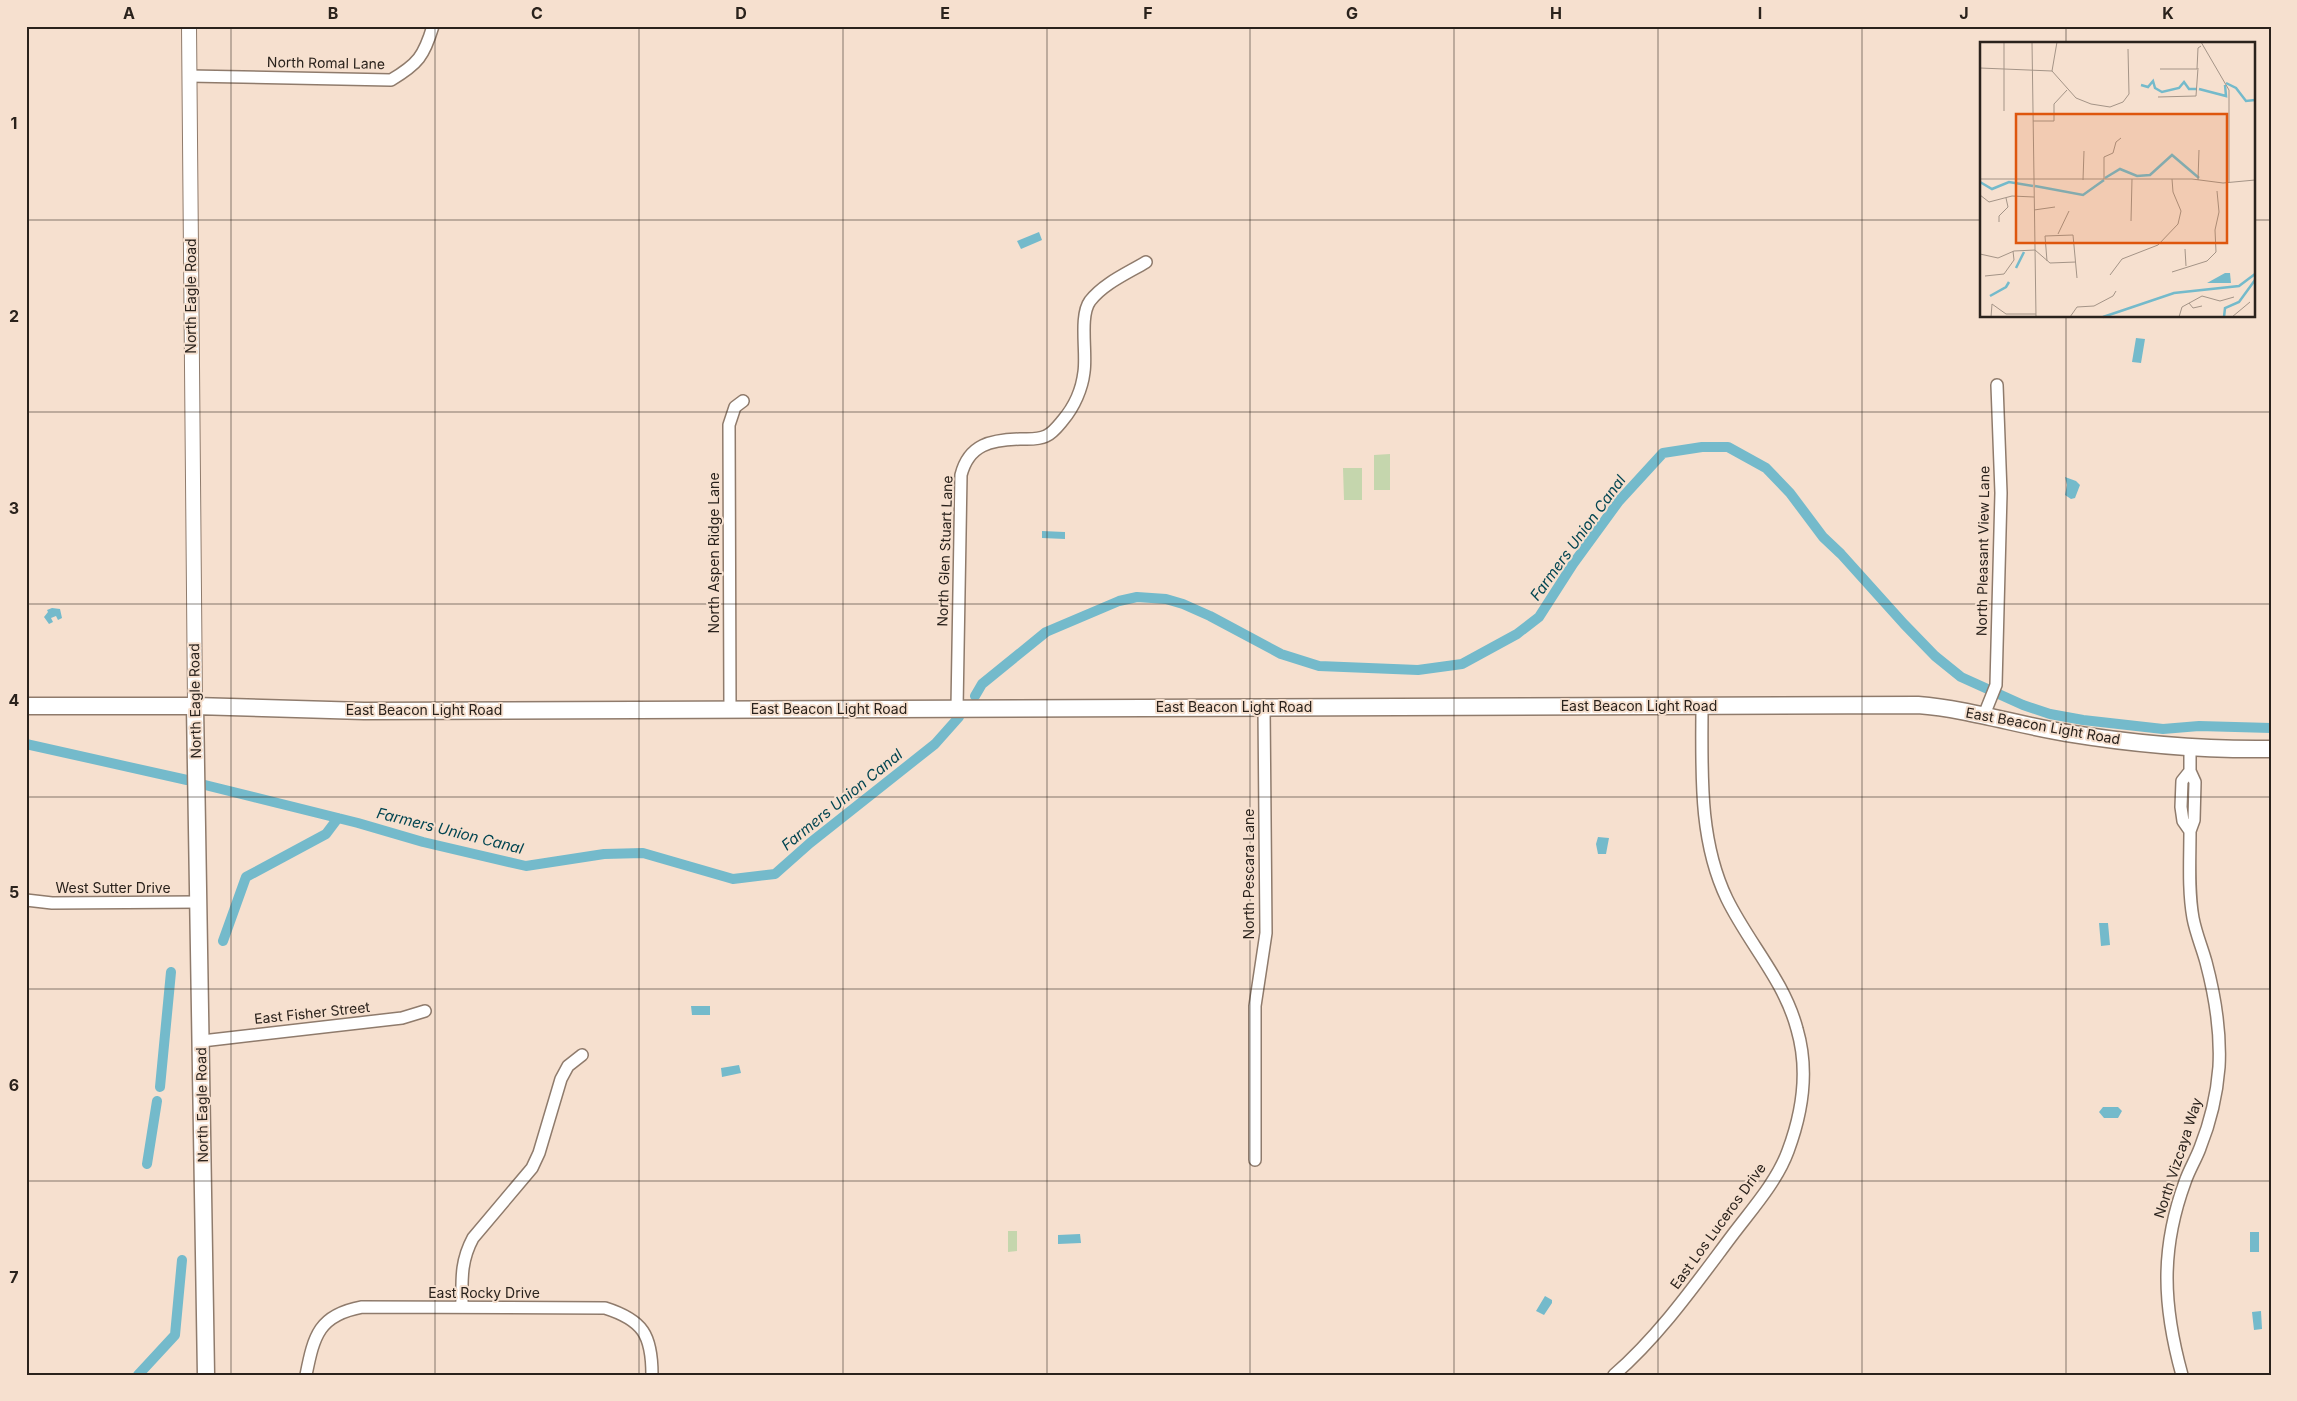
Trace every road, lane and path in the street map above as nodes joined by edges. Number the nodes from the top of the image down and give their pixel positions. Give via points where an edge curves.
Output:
1 (189, 26) edge
2 (433, 26) edge
3 (189, 76) junction
4 (1146, 262) dead end
5 (1997, 385) dead end
6 (743, 401) dead end
7 (1702, 705) junction
8 (26, 706) edge
9 (195, 706) junction
10 (1264, 707) junction
11 (957, 708) junction
12 (730, 709) junction
13 (1984, 715) junction
14 (2190, 747) junction
15 (2271, 749) edge
16 (26, 900) edge
17 (199, 902) junction
18 (425, 1011) dead end
19 (202, 1041) junction
20 (582, 1055) dead end
21 (1255, 1160) dead end
22 (462, 1307) junction
23 (206, 1375) edge
24 (306, 1375) edge
25 (652, 1375) edge
26 (1614, 1375) edge
27 (2182, 1375) edge

1 - 3 street, North Eagle Road
2 - 3 street, North Romal Lane via 427,48 412,67 391,80
3 - 9 street, North Eagle Road
4 - 11 street, North Glen Stuart Lane via 1103,288 1089,302 1085,318 1081,388 1063,420 1046,436 993,442 971,453 964,462 961,474
5 - 13 street, North Pleasant View Lane via 2001,493 1994,690
6 - 12 street, North Aspen Ridge Lane via 734,407 729,425
7 - 10 main road, East Beacon Light Road
7 - 13 main road, East Beacon Light Road via 1918,706
7 - 26 street, East Los Luceros Drive via 1703,789 1710,849 1727,898 1790,1004 1804,1057 1800,1115 1788,1153 1766,1191 1654,1336
8 - 9 main road, East Beacon Light Road
9 - 12 main road, East Beacon Light Road via 364,711
9 - 17 main road, North Eagle Road
10 - 11 main road, East Beacon Light Road
10 - 21 street, North Pescara Lane via 1266,933 1255,1006
11 - 12 main road, East Beacon Light Road
13 - 14 main road, East Beacon Light Road via 2066,733
14 - 15 main road, East Beacon Light Road
14 - 27 street, North Vizcaya Way via 2190,771 2182,781 2181,808 2183,821 2190,832 2193,918 2219,1020 2219,1067 2211,1111 2176,1208 2166,1258 2172,1338
16 - 17 street, West Sutter Drive via 52,903
17 - 19 main road, North Eagle Road
18 - 19 street, East Fisher Street via 402,1018
19 - 23 main road, North Eagle Road
20 - 22 street via 568,1066 560,1079 532,1168 473,1238 466,1251 462,1266
22 - 24 street, East Rocky Drive via 362,1307 345,1310 322,1326 313,1341
22 - 25 street, East Rocky Drive via 605,1308 624,1314 643,1331 652,1349

